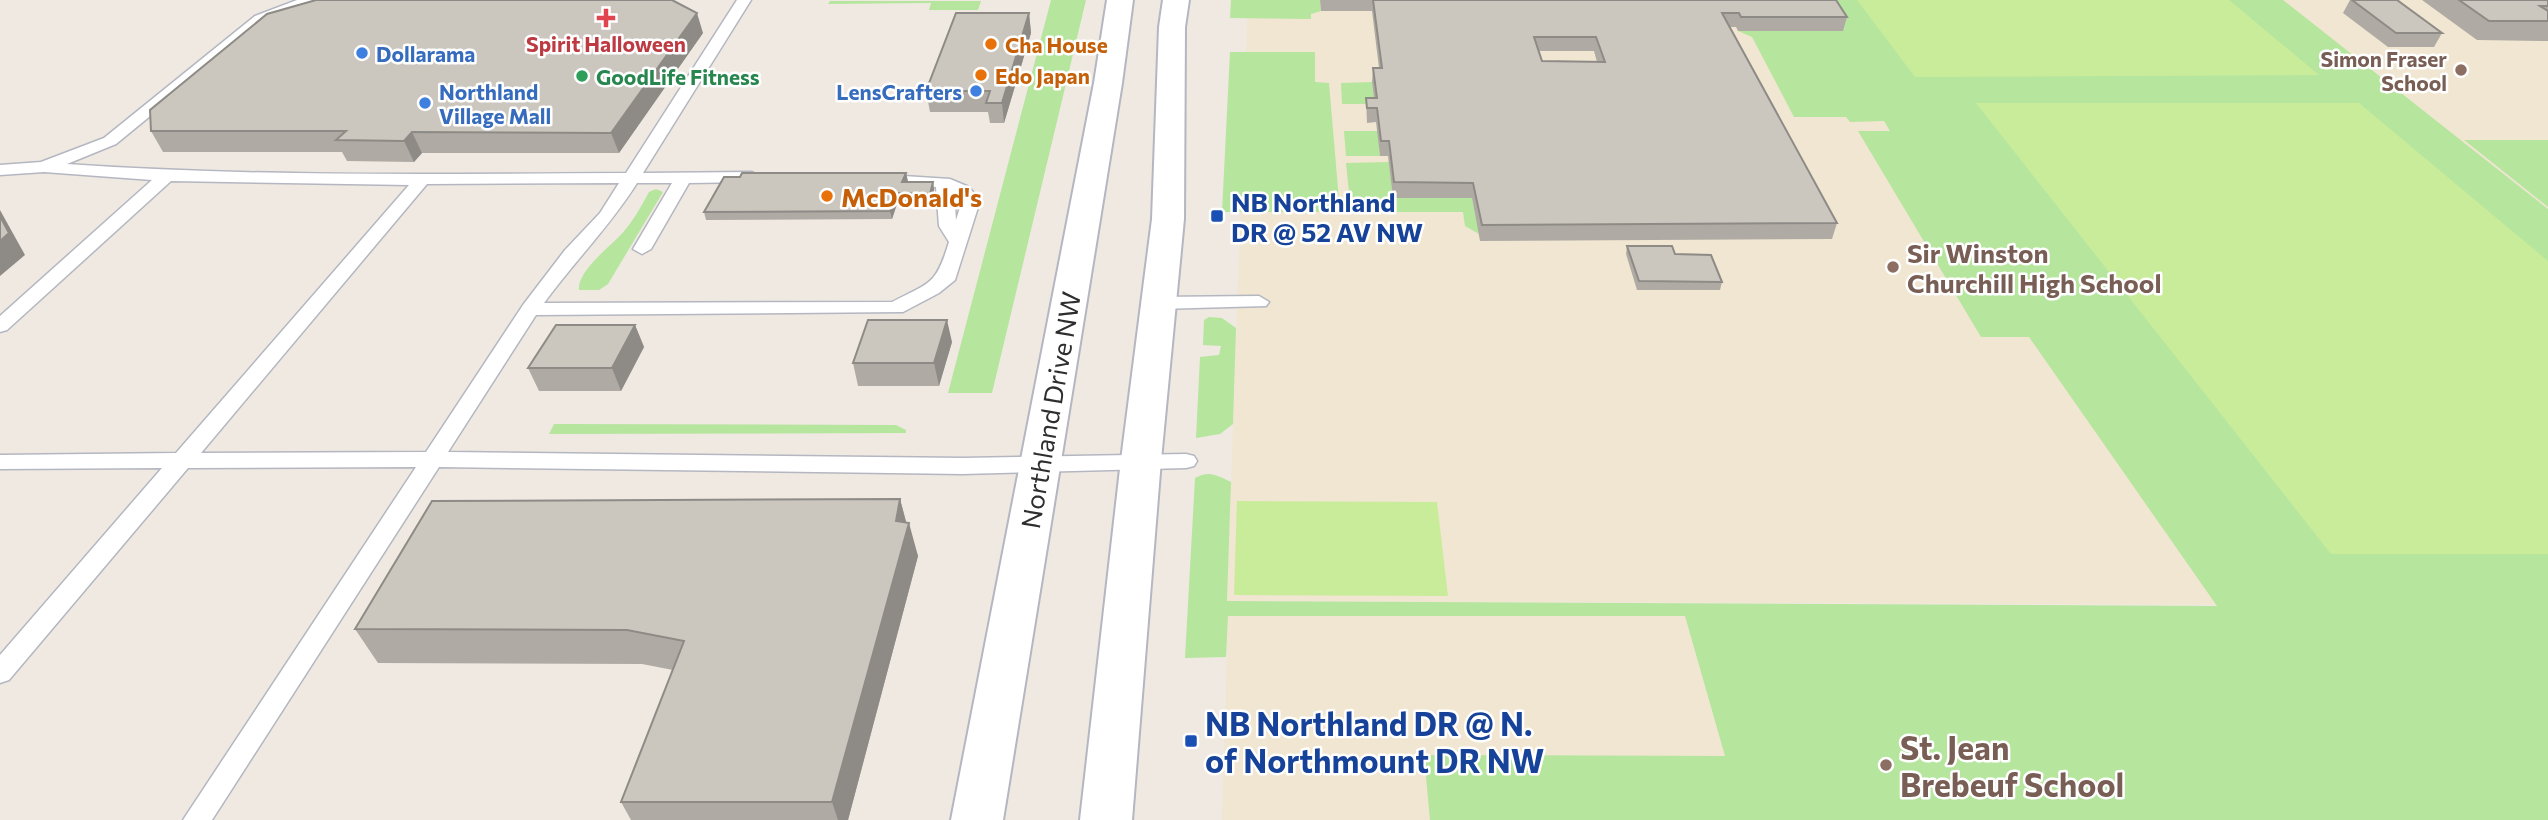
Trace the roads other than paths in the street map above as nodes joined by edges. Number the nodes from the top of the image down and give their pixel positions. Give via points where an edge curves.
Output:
1 (310, 0) edge
2 (744, 0) edge
3 (1120, 0) edge
4 (1175, 0) edge
5 (44, 167) junction
6 (0, 170) edge
7 (167, 176) junction
8 (631, 177) junction
9 (684, 177) junction
10 (776, 177) edge
11 (868, 178) edge
12 (422, 180) junction
13 (944, 183) junction
14 (958, 241) junction
15 (642, 248) dead end
16 (1259, 302) dead end
17 (1158, 303) junction
18 (530, 309) junction
19 (0, 326) edge
20 (430, 459) junction
21 (1141, 460) junction
22 (179, 461) junction
23 (1186, 461) dead end
24 (0, 462) edge
25 (1041, 463) junction
26 (0, 673) edge
27 (197, 820) edge
28 (977, 820) edge
29 (1106, 820) edge

1 - 5 lane via 260,19 110,141
2 - 8 lane
3 - 25 street, Northland Drive NW
4 - 17 street via 1168,219
5 - 6 lane
5 - 7 lane
7 - 12 lane
7 - 19 lane
8 - 9 lane
8 - 12 lane
8 - 18 lane via 607,216
9 - 10 lane
9 - 15 lane
11 - 13 lane
12 - 22 lane
13 - 14 lane via 948,226
13 - 14 lane via 961,189 971,201
14 - 18 lane via 942,283 896,309
16 - 17 lane
17 - 21 street
18 - 20 lane
20 - 22 lane
20 - 25 lane via 942,466
20 - 27 lane
21 - 23 lane
21 - 25 lane
21 - 29 street
22 - 24 lane
22 - 26 lane
25 - 28 street, Northland Drive NW

